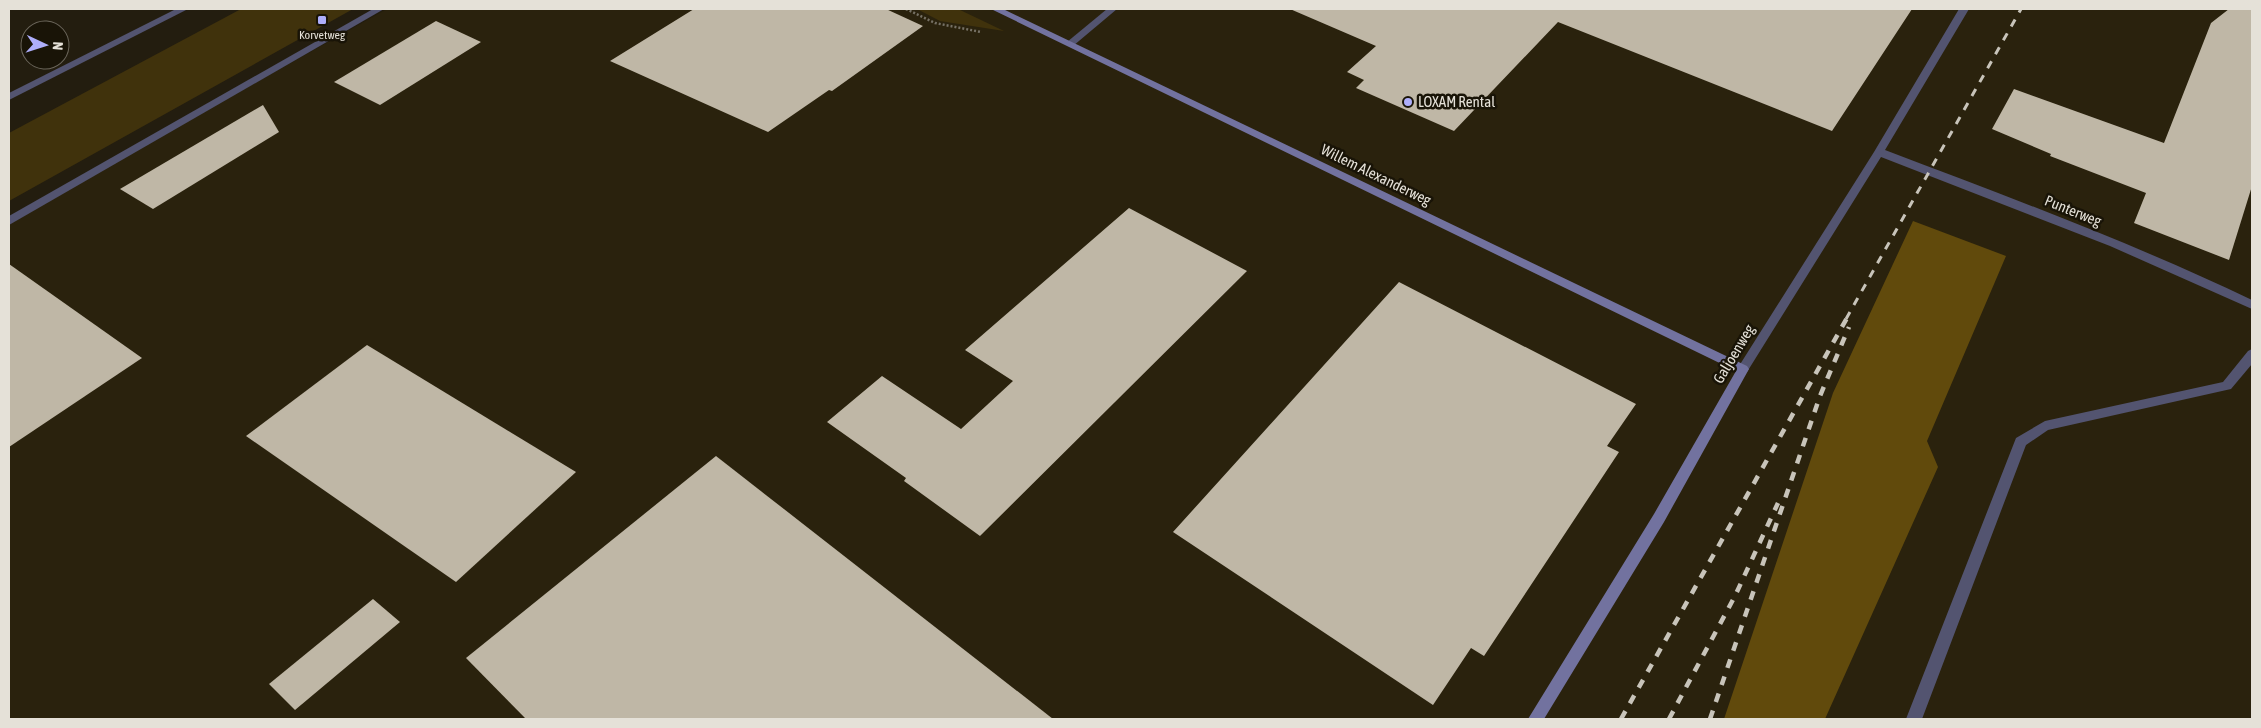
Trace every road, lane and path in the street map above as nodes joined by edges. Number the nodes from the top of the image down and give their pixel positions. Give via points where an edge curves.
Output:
1 (183, 9) edge
2 (379, 9) edge
3 (996, 9) edge
4 (1112, 9) edge
5 (1964, 9) edge
6 (1070, 44) junction
7 (9, 97) edge
8 (1879, 152) junction
9 (9, 221) edge
10 (2252, 305) edge
11 (2252, 354) edge
12 (1742, 369) junction
13 (1536, 719) edge
14 (1914, 719) edge

1 - 7 street
2 - 9 street
3 - 6 street, Willem Alexanderweg
4 - 6 street
5 - 8 street, Galjoenweg
6 - 12 street, Willem Alexanderweg
8 - 10 street, Punterweg via 2185,272
8 - 12 street, Galjoenweg
11 - 14 street via 2228,386 2045,426 2021,442
12 - 13 street, Galjoenweg via 1659,518

